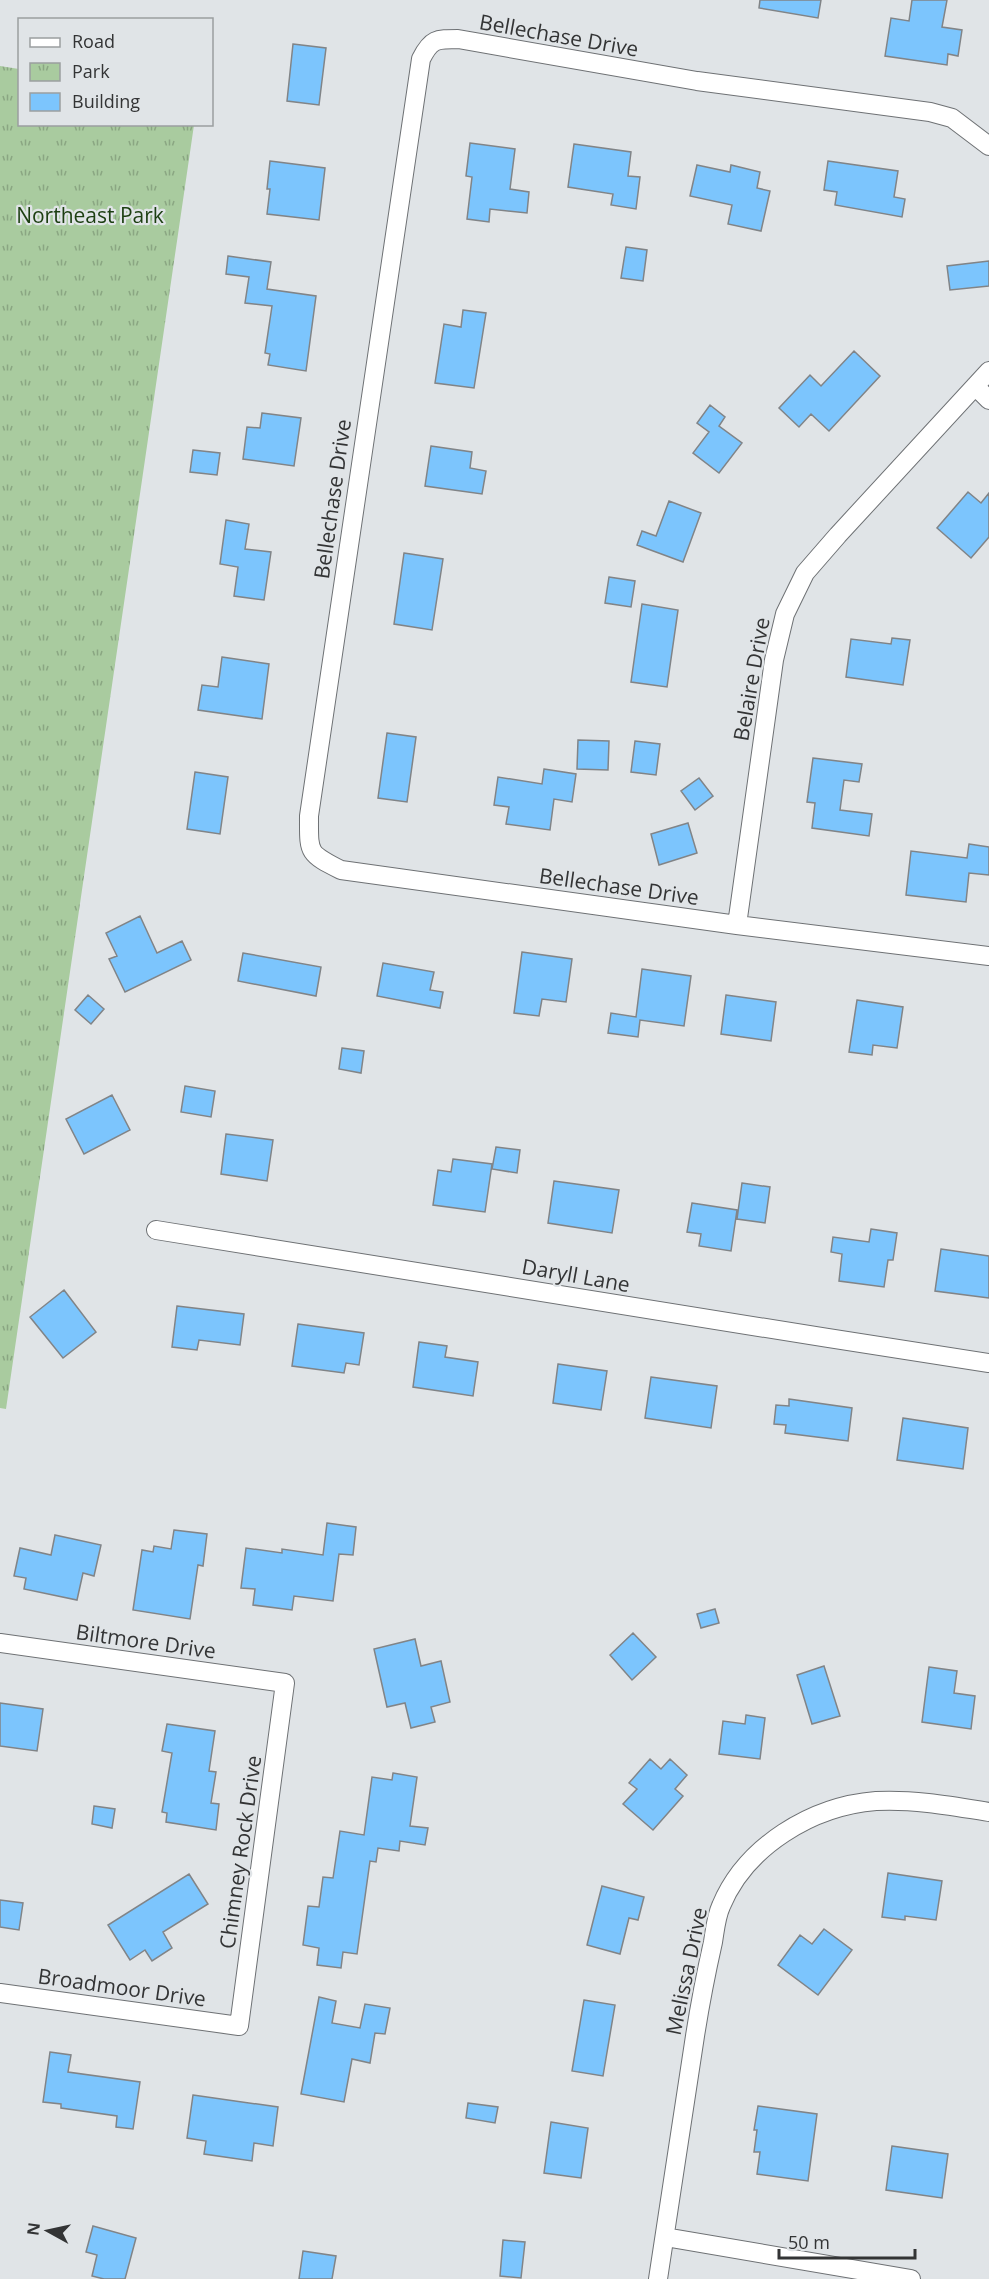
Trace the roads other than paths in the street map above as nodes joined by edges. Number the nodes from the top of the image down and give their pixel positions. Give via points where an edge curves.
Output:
1 (989, 146) edge
2 (989, 371) edge
3 (975, 386) junction
4 (989, 400) edge
5 (737, 926) junction
6 (989, 956) edge
7 (156, 1230) dead end
8 (989, 1363) edge
9 (0, 1643) edge
10 (285, 1683) joint
11 (989, 1812) edge
12 (0, 1993) edge
13 (239, 2026) joint
14 (665, 2237) junction
15 (658, 2279) edge
16 (911, 2279) edge

1 - 5 street, Bellechase Drive via 952,118 930,112 697,81 458,39 428,44 421,59 311,798 309,848 318,859 341,870
2 - 3 street, Belaire Drive
3 - 4 street
3 - 5 street, Belaire Drive via 818,558 785,614 774,660
5 - 6 street, Bellechase Drive
7 - 8 street, Daryll Lane
9 - 10 street, Biltmore Drive
10 - 13 street, Chimney Rock Drive
11 - 14 street, Melissa Drive via 915,1801 846,1806 807,1819 781,1835 738,1878 720,1906 702,1989
12 - 13 street, Broadmoor Drive
14 - 15 street, Melissa Drive
14 - 16 street

